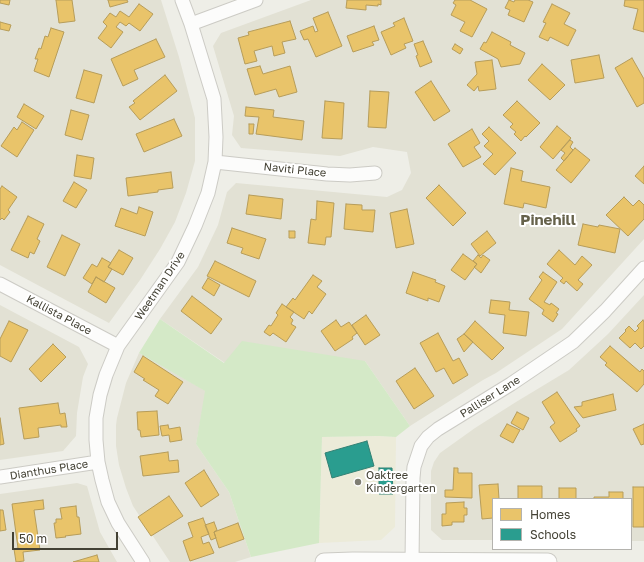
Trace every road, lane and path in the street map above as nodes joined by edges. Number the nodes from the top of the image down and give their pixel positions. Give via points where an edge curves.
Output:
1 (182, 0) edge
2 (256, 0) edge
3 (191, 24) junction
4 (215, 162) junction
5 (375, 173) dead end
6 (644, 268) edge
7 (0, 284) edge
8 (118, 346) junction
9 (98, 462) junction
10 (0, 477) edge
11 (144, 562) edge
12 (324, 562) edge
13 (412, 562) edge
14 (548, 562) edge

1 - 3 street, Weetman Drive
2 - 3 street
3 - 4 street, Weetman Drive via 214,99
4 - 5 street, Naviti Place via 327,174
4 - 8 street, Weetman Drive via 208,193 178,262
6 - 13 street, Palliser Lane via 605,311 572,342 511,384 438,428 428,437 421,446 414,467
7 - 8 street, Kallista Place
8 - 9 street, Weetman Drive via 98,403
9 - 10 street, Dianthus Place
9 - 11 street, Weetman Drive via 108,502 118,523
12 - 13 street
13 - 14 street

